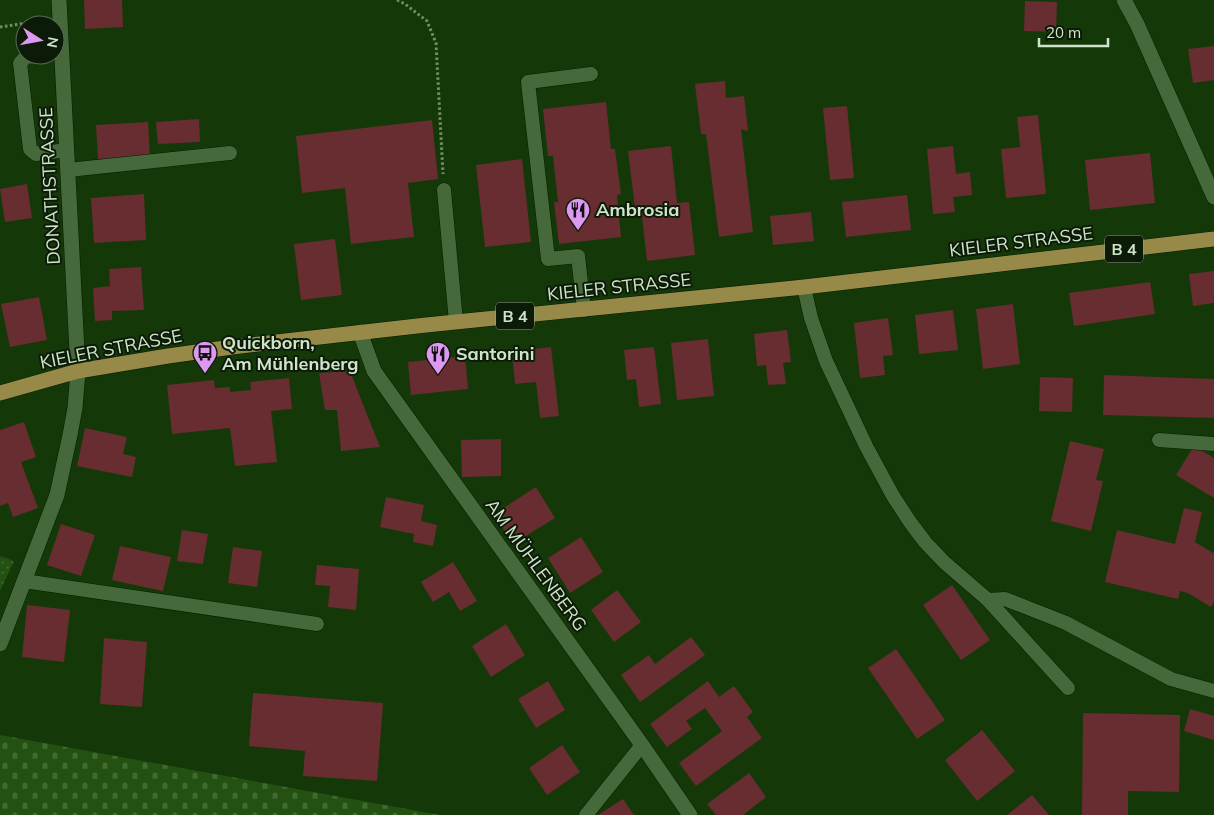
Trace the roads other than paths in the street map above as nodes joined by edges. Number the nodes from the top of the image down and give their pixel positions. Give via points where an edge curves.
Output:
1 (60, 0) edge
2 (1124, 0) edge
3 (60, 15) edge
4 (20, 65) edge
5 (56, 65) edge
6 (591, 74) dead end
7 (67, 150) junction
8 (230, 153) dead end
9 (68, 170) junction
10 (444, 190) road end
11 (1214, 198) edge
12 (1214, 238) edge
13 (804, 287) junction
14 (584, 310) junction
15 (456, 322) junction
16 (360, 332) junction
17 (78, 371) junction
18 (0, 393) edge
19 (1159, 440) dead end
20 (1214, 444) edge
21 (24, 581) junction
22 (988, 600) junction
23 (317, 624) dead end
24 (0, 644) edge
25 (1068, 688) dead end
26 (1214, 691) edge
27 (642, 745) junction
28 (586, 815) edge
29 (690, 815) edge

1 - 3 street, DONATHSTRASSE
2 - 11 street
4 - 7 lane via 30,149 36,154
5 - 7 street, DONATHSTRASSE
6 - 14 lane via 528,82 548,259 578,256
7 - 9 street, DONATHSTRASSE
8 - 9 lane
9 - 17 street, DONATHSTRASSE
10 - 15 lane
12 - 13 main road, KIELER STRASSE / B 4
13 - 14 main road, KIELER STRASSE / B 4
13 - 22 lane via 826,360 892,496 925,542
14 - 15 main road, KIELER STRASSE / B 4
15 - 16 main road, KIELER STRASSE / B 4
16 - 17 main road, KIELER STRASSE / B 4 via 202,351
16 - 27 street, AM MÜHLENBERG via 374,371
17 - 18 main road, KIELER STRASSE / B 4
17 - 21 street, DONATHSTRASSE via 75,408 57,495
19 - 20 lane
21 - 23 lane
21 - 24 street, DONATHSTRASSE
22 - 25 lane
22 - 26 lane via 1005,600 1066,623 1171,679
27 - 28 lane
27 - 29 street, AM MÜHLENBERG

